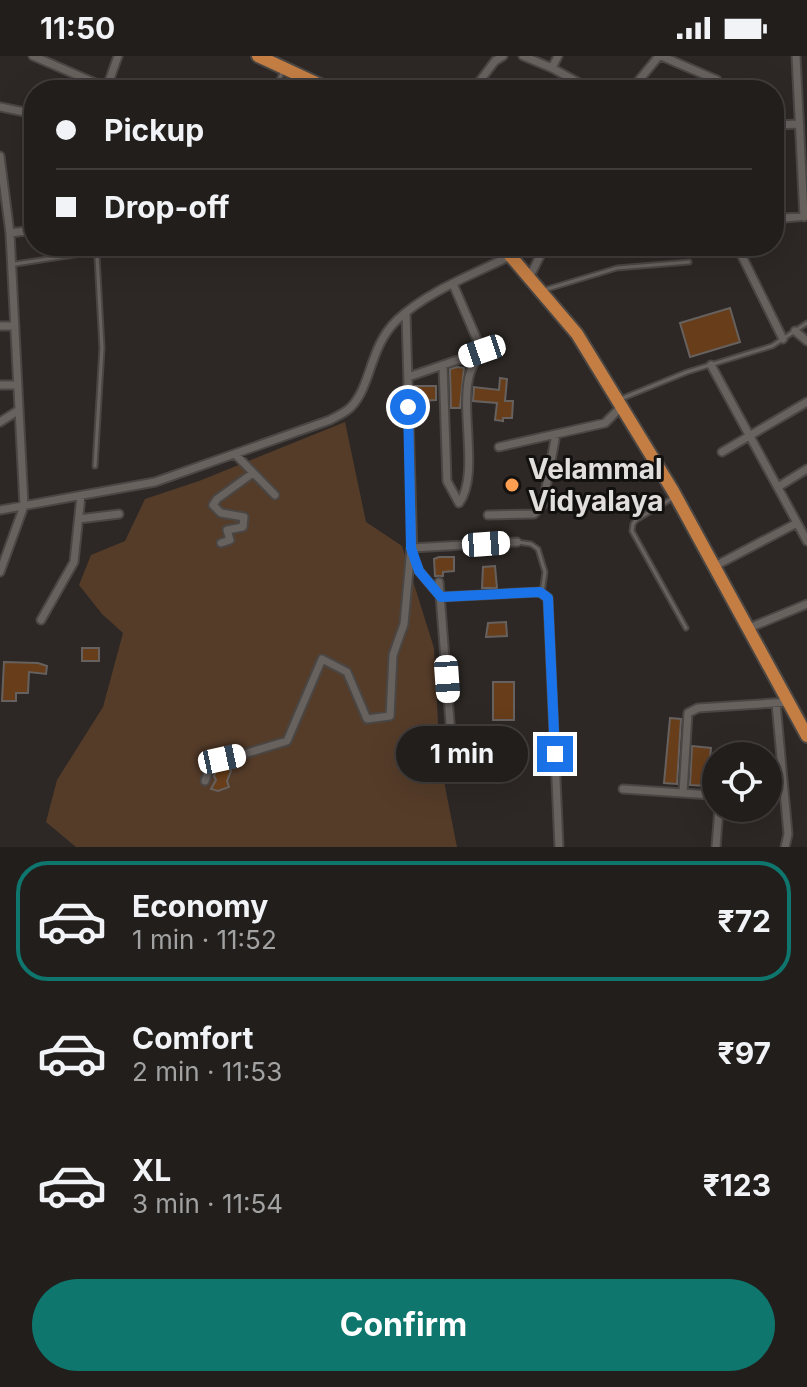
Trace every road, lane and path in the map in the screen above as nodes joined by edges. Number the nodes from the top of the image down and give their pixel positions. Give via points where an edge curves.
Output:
1 (33, 56) edge
2 (118, 56) edge
3 (258, 56) edge
4 (289, 56) edge
5 (503, 56) edge
6 (523, 56) edge
7 (558, 56) edge
8 (660, 56) edge
9 (796, 56) edge
10 (552, 68) junction
11 (283, 70) junction
12 (86, 80) edge
13 (109, 80) edge
14 (279, 80) edge
15 (299, 80) edge
16 (481, 80) edge
17 (574, 80) edge
18 (643, 80) edge
19 (717, 80) dead end
20 (0, 107) edge
21 (24, 112) edge
22 (799, 124) junction
23 (784, 125) edge
24 (0, 156) edge
25 (806, 217) edge
26 (784, 218) edge
27 (24, 231) edge
28 (10, 233) junction
29 (66, 256) edge
30 (97, 256) edge
31 (498, 256) edge
32 (510, 256) edge
33 (540, 256) edge
34 (742, 256) edge
35 (689, 262) dead end
36 (11, 264) junction
37 (529, 278) junction
38 (453, 284) junction
39 (540, 291) junction
40 (406, 314) junction
41 (807, 323) edge
42 (0, 326) edge
43 (14, 326) junction
44 (795, 331) junction
45 (783, 339) junction
46 (807, 341) edge
47 (482, 351) junction
48 (443, 365) junction
49 (711, 365) junction
50 (408, 377) junction
51 (0, 385) edge
52 (17, 385) junction
53 (807, 402) edge
54 (619, 403) junction
55 (19, 410) junction
56 (0, 422) edge
57 (556, 434) junction
58 (749, 435) junction
59 (499, 447) dead end
60 (722, 452) dead end
61 (236, 455) junction
62 (95, 466) dead end
63 (807, 469) edge
64 (253, 473) junction
65 (778, 487) junction
66 (275, 495) dead end
67 (81, 496) junction
68 (676, 496) junction
69 (24, 506) junction
70 (0, 510) edge
71 (119, 514) dead end
72 (488, 515) dead end
73 (79, 519) junction
74 (797, 523) junction
75 (807, 541) edge
76 (517, 542) joint
77 (221, 543) dead end
78 (411, 548) junction
79 (715, 566) junction
80 (0, 572) edge
81 (439, 582) dead end
82 (542, 593) junction
83 (441, 597) junction
84 (807, 604) edge
85 (41, 620) dead end
86 (686, 628) dead end
87 (749, 628) junction
88 (791, 702) junction
89 (776, 703) junction
90 (807, 736) edge
91 (453, 761) dead end
92 (205, 781) dead end
93 (623, 789) dead end
94 (683, 793) junction
95 (702, 794) edge
96 (718, 822) edge
97 (559, 847) edge
98 (716, 847) edge
99 (785, 847) edge

1 - 12 street
2 - 13 street
3 - 11 highway
4 - 11 street
5 - 16 street
6 - 10 street
7 - 10 street
8 - 18 street
8 - 19 street
9 - 22 street
10 - 17 street
11 - 14 lane
11 - 15 highway
20 - 21 street
22 - 23 street
22 - 25 street
24 - 28 street
25 - 26 street
27 - 28 street
28 - 36 street
29 - 36 lane
30 - 62 lane via 102,348
31 - 38 street
32 - 37 highway
33 - 37 street
34 - 45 street
35 - 39 lane via 617,268
36 - 43 street
37 - 39 highway
38 - 40 street
38 - 47 street
39 - 54 highway via 577,334
40 - 50 street
40 - 61 street via 377,346 361,392 345,413
41 - 44 lane
42 - 43 street
43 - 52 street
44 - 45 lane
44 - 46 street
45 - 49 lane
47 - 48 street
47 - 48 street via 470,373 469,471 459,503 447,481
48 - 50 street
49 - 54 lane
49 - 58 street
50 - 78 street
51 - 52 street
52 - 55 street
53 - 58 street
54 - 57 street via 605,423
54 - 68 highway
55 - 56 street
55 - 69 street
57 - 59 street
57 - 72 street via 543,504 534,514
58 - 60 street
58 - 65 street
61 - 64 street
61 - 67 street via 155,482
63 - 65 street
64 - 66 street
64 - 77 street via 213,505 221,513 244,517 243,527 227,530 230,540
65 - 74 street
67 - 69 street
67 - 73 street
68 - 79 highway
68 - 86 lane via 632,527
69 - 70 street
69 - 80 street
71 - 73 street
73 - 85 street via 74,562
74 - 75 street
74 - 79 street
76 - 78 street
76 - 82 lane via 538,549 545,572
78 - 83 street via 419,571
78 - 92 street via 404,624 393,655 390,716 367,719 347,672 322,659 287,741 213,759
79 - 87 highway
81 - 83 street
82 - 83 street
82 - 97 street via 548,598
83 - 91 street
84 - 87 street
87 - 88 highway
88 - 89 street
88 - 90 highway
89 - 94 street via 691,709
89 - 99 street
93 - 94 street
94 - 95 street
96 - 98 street

